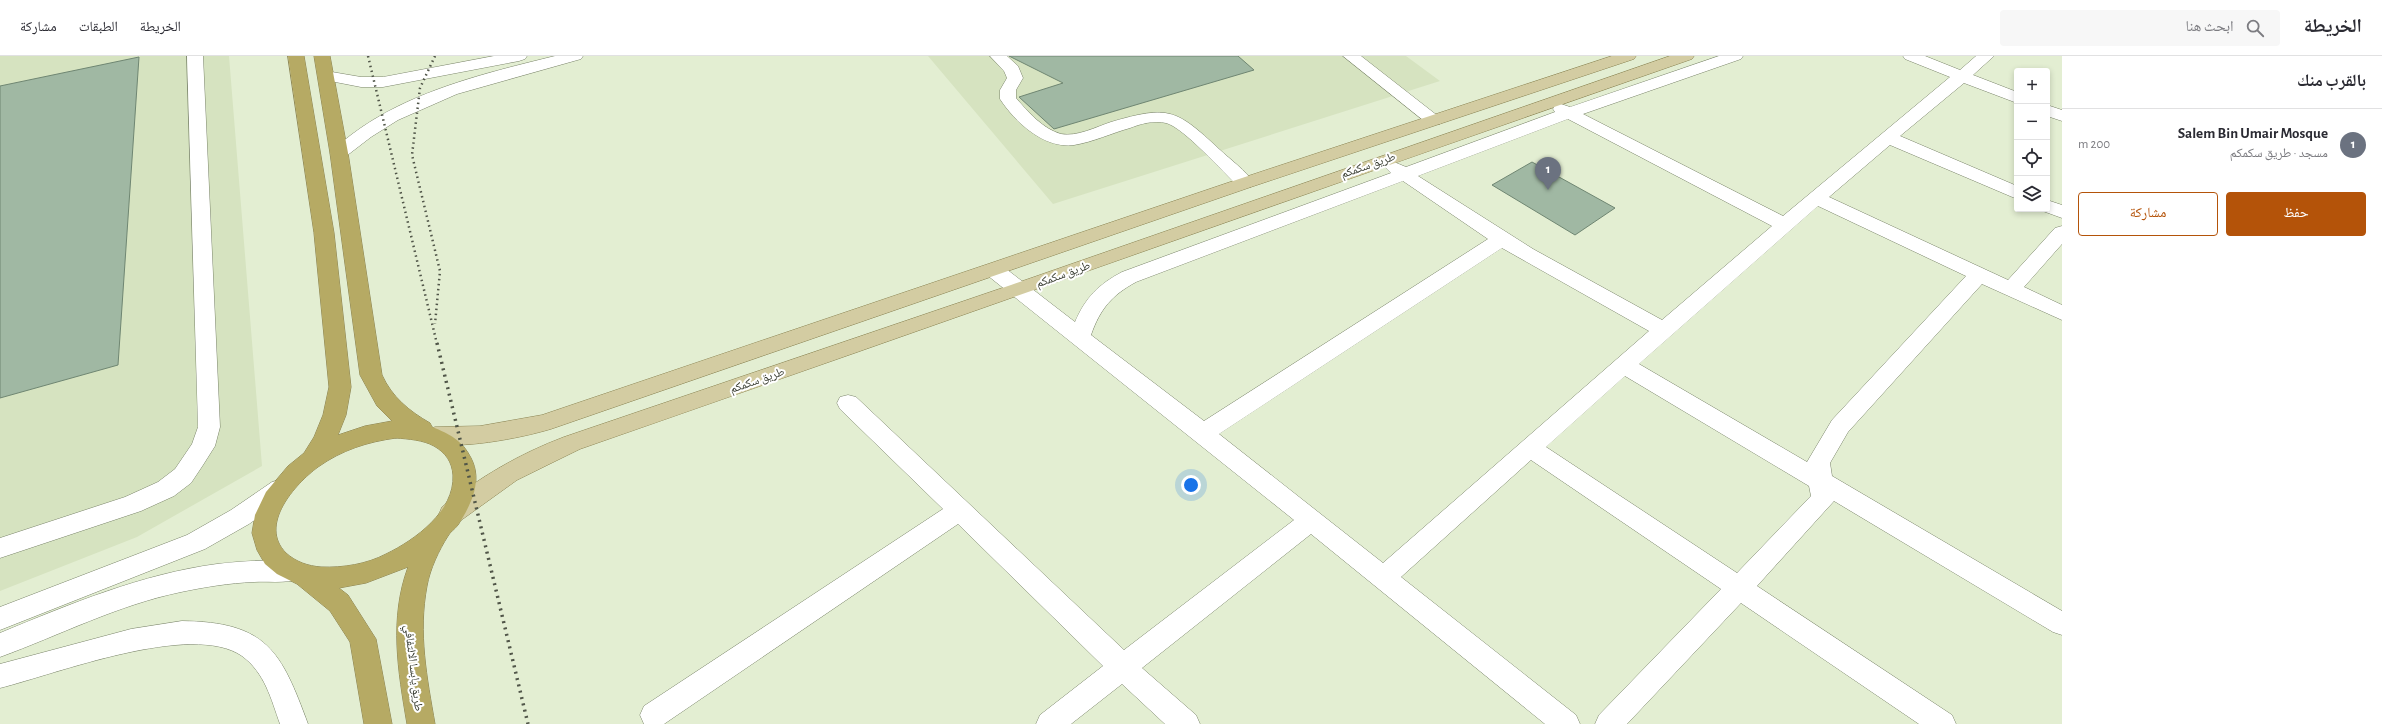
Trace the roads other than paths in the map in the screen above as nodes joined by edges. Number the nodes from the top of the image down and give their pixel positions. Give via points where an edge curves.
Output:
1 (195, 56) edge
2 (296, 56) edge
3 (322, 56) edge
4 (519, 56) edge
5 (575, 56) edge
6 (998, 56) edge
7 (1351, 56) edge
8 (1628, 56) edge
9 (1686, 56) edge
10 (1735, 56) edge
11 (1912, 56) edge
12 (1986, 56) edge
13 (326, 76) junction
14 (1961, 76) junction
15 (2014, 97) edge
16 (1549, 103) junction
17 (2050, 111) edge
18 (1569, 113) junction
19 (2062, 116) edge
20 (1434, 120) junction
21 (1888, 138) junction
22 (339, 153) junction
23 (1384, 160) junction
24 (1403, 174) junction
25 (1245, 183) junction
26 (2014, 192) edge
27 (1816, 198) junction
28 (2050, 207) edge
29 (2062, 212) edge
30 (1785, 225) junction
31 (2062, 232) edge
32 (1502, 239) junction
33 (994, 270) junction
34 (1980, 274) junction
35 (2011, 289) junction
36 (1018, 290) junction
37 (2062, 313) edge
38 (1663, 330) junction
39 (1080, 336) junction
40 (1624, 365) junction
41 (848, 403) dead end
42 (1203, 433) junction
43 (432, 434) junction
44 (1530, 448) junction
45 (313, 458) junction
46 (1820, 480) junction
47 (280, 490) junction
48 (959, 511) junction
49 (448, 519) junction
50 (1311, 520) junction
51 (0, 548) edge
52 (300, 573) junction
53 (1383, 578) junction
54 (1738, 587) junction
55 (0, 619) edge
56 (2062, 624) edge
57 (0, 645) edge
58 (1123, 667) junction
59 (0, 676) edge
60 (654, 715) dead end
61 (294, 724) edge
62 (378, 724) edge
63 (421, 724) edge
64 (1050, 724) edge
65 (1186, 724) edge
66 (1566, 724) edge
67 (1609, 724) edge
68 (1942, 724) edge

1 - 51 street via 209,427 203,446 183,476 166,489 133,504
2 - 45 highway via 324,233 340,387 334,419
3 - 13 highway, طريق يابسا الالتفافي
4 - 13 street via 383,82 361,82
5 - 22 street via 482,81 420,102 375,125
6 - 25 street via 1012,69 1015,78 1008,90 1008,99 1040,133 1060,140 1073,140 1150,118 1177,120
7 - 20 street
8 - 20 main road, طريق سكمكم
9 - 16 main road, طريق سكمكم
10 - 18 street
11 - 14 street
12 - 14 street
13 - 22 highway, طريق يابسا الالتفافي
14 - 15 street
14 - 21 street
16 - 18 street
16 - 23 main road, طريق سكمكم
17 - 19 street
18 - 24 street
18 - 30 street
20 - 25 main road, طريق سكمكم
21 - 26 street
21 - 27 street
22 - 43 highway, طريق يابسا الالتفافي via 371,375 383,399 395,412
23 - 24 street
23 - 36 main road, طريق سكمكم
24 - 32 street
24 - 39 street via 1116,283 1096,300
25 - 33 main road, طريق سكمكم
27 - 30 street
27 - 34 street
28 - 29 street
30 - 38 street
31 - 35 street
32 - 38 street
32 - 42 street
33 - 36 street
33 - 43 main road, طريق سكمكم via 543,422 480,435
34 - 35 street
34 - 46 street via 1840,426 1818,463
35 - 37 street
36 - 39 street
36 - 49 main road, طريق سكمكم via 551,451 489,484
38 - 40 street
39 - 42 street
40 - 44 street
40 - 46 street
41 - 48 street
42 - 50 street
43 - 45 highway via 396,429 378,431 340,442
43 - 49 highway, طريق يابسا الالتفافي via 452,446 460,456 464,468 462,495
44 - 53 street
44 - 54 street
45 - 47 highway
46 - 54 street via 1822,499
46 - 56 street
47 - 52 highway via 266,519 264,533 267,546 274,558
47 - 55 street via 196,542
48 - 58 street
48 - 60 street
49 - 52 highway via 414,550 375,570 334,578
49 - 63 highway, طريق يابسا الالتفافي via 421,564 409,605 408,644
50 - 53 street
50 - 58 street
52 - 57 street via 262,570 230,572 169,583 134,593
52 - 62 highway via 339,603 363,639
53 - 66 street
54 - 67 street
54 - 68 street
58 - 64 street
58 - 65 street
59 - 61 street via 157,635 203,633 241,644 261,657 278,680

